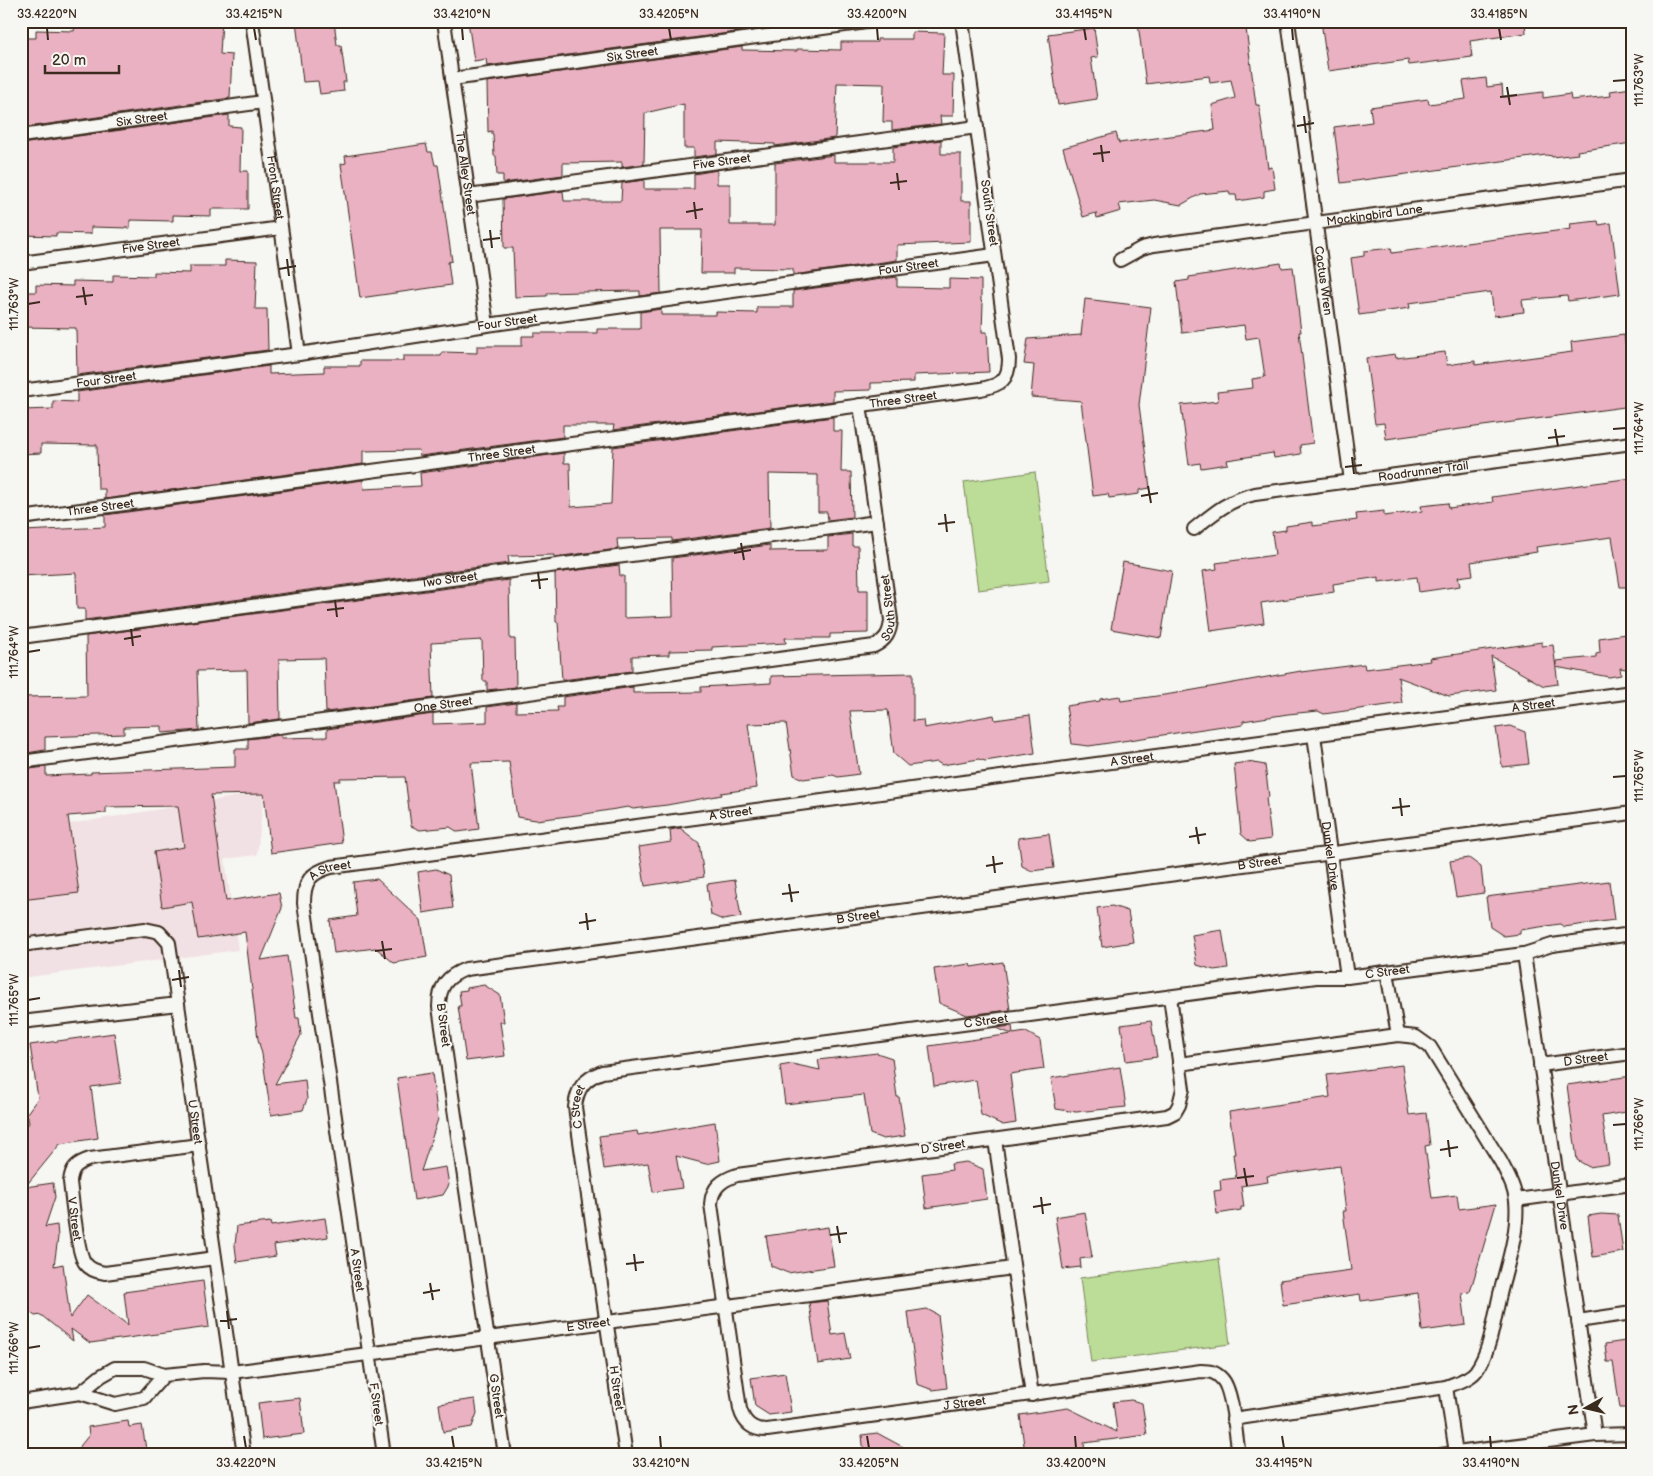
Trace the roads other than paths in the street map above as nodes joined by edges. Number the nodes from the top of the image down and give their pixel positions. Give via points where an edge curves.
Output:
1 (252, 21) edge
2 (444, 21) edge
3 (874, 21) edge
4 (962, 21) edge
5 (1288, 21) edge
6 (452, 78) junction
7 (263, 102) junction
8 (977, 127) junction
9 (21, 136) edge
10 (1632, 180) edge
11 (468, 196) junction
12 (1316, 223) junction
13 (282, 228) junction
14 (994, 255) junction
15 (1120, 260) dead end
16 (21, 263) edge
17 (487, 325) junction
18 (300, 354) junction
19 (981, 389) joint
20 (21, 391) edge
21 (860, 405) junction
22 (1632, 443) edge
23 (1351, 482) junction
24 (21, 518) edge
25 (877, 522) junction
26 (1194, 528) dead end
27 (21, 637) edge
28 (866, 648) joint
29 (1632, 692) edge
30 (1314, 735) junction
31 (21, 762) edge
32 (1632, 813) edge
33 (1330, 853) junction
34 (1632, 934) edge
35 (21, 945) edge
36 (1524, 954) junction
37 (1387, 972) junction
38 (1347, 977) junction
39 (1170, 997) junction
40 (178, 1004) junction
41 (21, 1022) edge
42 (1398, 1035) junction
43 (1632, 1053) edge
44 (1179, 1064) junction
45 (1540, 1065) junction
46 (995, 1140) junction
47 (198, 1145) junction
48 (1632, 1184) edge
49 (1559, 1194) junction
50 (1516, 1200) junction
51 (215, 1258) junction
52 (1013, 1268) junction
53 (726, 1306) junction
54 (1632, 1314) edge
55 (1578, 1321) junction
56 (606, 1322) junction
57 (488, 1338) junction
58 (369, 1353) junction
59 (232, 1372) junction
60 (164, 1375) junction
61 (1446, 1386) junction
62 (80, 1393) junction
63 (1032, 1395) junction
64 (21, 1402) edge
65 (1233, 1419) junction
66 (1632, 1434) edge
67 (1595, 1435) junction
68 (1456, 1453) junction
69 (244, 1455) edge
70 (384, 1455) edge
71 (505, 1455) edge
72 (626, 1455) edge
73 (1239, 1455) edge
74 (1441, 1455) edge

1 - 7 lane, Front Street
2 - 6 lane, The Alley Street
3 - 6 lane, Six Street
4 - 8 lane, South Street
5 - 12 lane, Cactus Wren
6 - 11 lane, The Alley Street
7 - 9 lane, Six Street
7 - 13 lane, Front Street
8 - 11 lane, Five Street
8 - 14 lane, South Street
10 - 12 lane, Mockingbird Lane
11 - 17 lane, The Alley Street
12 - 15 lane, Mockingbird Lane via 1154,245
12 - 23 lane, Cactus Wren
13 - 16 lane, Five Street
13 - 18 lane, Front Street
14 - 17 lane, Four Street
14 - 19 lane, South Street via 1009,368 1000,383
17 - 18 lane, Four Street
18 - 20 lane, Four Street
19 - 21 lane, Three Street
21 - 24 lane, Three Street
21 - 25 lane, South Street
22 - 23 lane, Roadrunner Trail
23 - 26 lane, Roadrunner Trail via 1240,497
25 - 27 lane, Two Street
25 - 28 lane, South Street via 891,620 883,642
28 - 31 lane, One Street
29 - 30 lane, A Street
30 - 33 lane, Dunkel Drive
30 - 58 lane, A Street via 331,867 313,875 304,892 304,903
32 - 33 lane, B Street
33 - 38 lane, Dunkel Drive
33 - 57 lane, B Street via 466,969 456,973 442,987 439,1007
34 - 36 lane, C Street via 1552,945
35 - 40 lane, U Street via 145,929 160,932 171,949
36 - 37 lane, C Street
36 - 45 lane, Dunkel Drive
37 - 38 lane, C Street
37 - 42 lane
38 - 39 lane, C Street via 1316,977
39 - 44 lane, D Street
39 - 56 lane, C Street via 593,1075 579,1088 575,1107
40 - 41 lane
40 - 47 lane, U Street
42 - 44 lane
42 - 50 lane via 1416,1037 1430,1047 1501,1162
43 - 45 lane, D Street
44 - 46 lane, D Street via 1182,1098 1175,1112 1167,1116
45 - 49 lane, Dunkel Drive
46 - 52 lane
46 - 53 lane, D Street via 737,1175 722,1182 715,1188 711,1204
47 - 51 lane, U Street
47 - 51 lane, V Street via 77,1164 70,1174 80,1252 91,1269 105,1272
48 - 49 lane
49 - 50 lane
49 - 55 lane, Dunkel Drive
50 - 61 lane via 1512,1241 1487,1348 1476,1372
51 - 59 lane, U Street
52 - 53 lane, E Street
52 - 63 lane
53 - 56 lane, E Street
53 - 63 lane, J Street via 740,1409 746,1423 753,1428 767,1430
54 - 55 lane
55 - 67 lane, Dunkel Drive
56 - 57 lane, E Street
56 - 72 lane, H Street
57 - 58 lane, E Street
57 - 71 lane, G Street
58 - 59 lane, E Street
58 - 70 lane, F Street
59 - 60 lane, E Street
59 - 69 lane, U Street
60 - 62 lane, E Street via 144,1368 115,1368
60 - 62 lane via 144,1398 115,1404
61 - 65 lane
61 - 68 lane
62 - 64 lane
63 - 65 lane, J Street via 1201,1371 1216,1373 1226,1384
65 - 73 lane, J Street
66 - 67 lane
67 - 68 lane
68 - 74 lane

